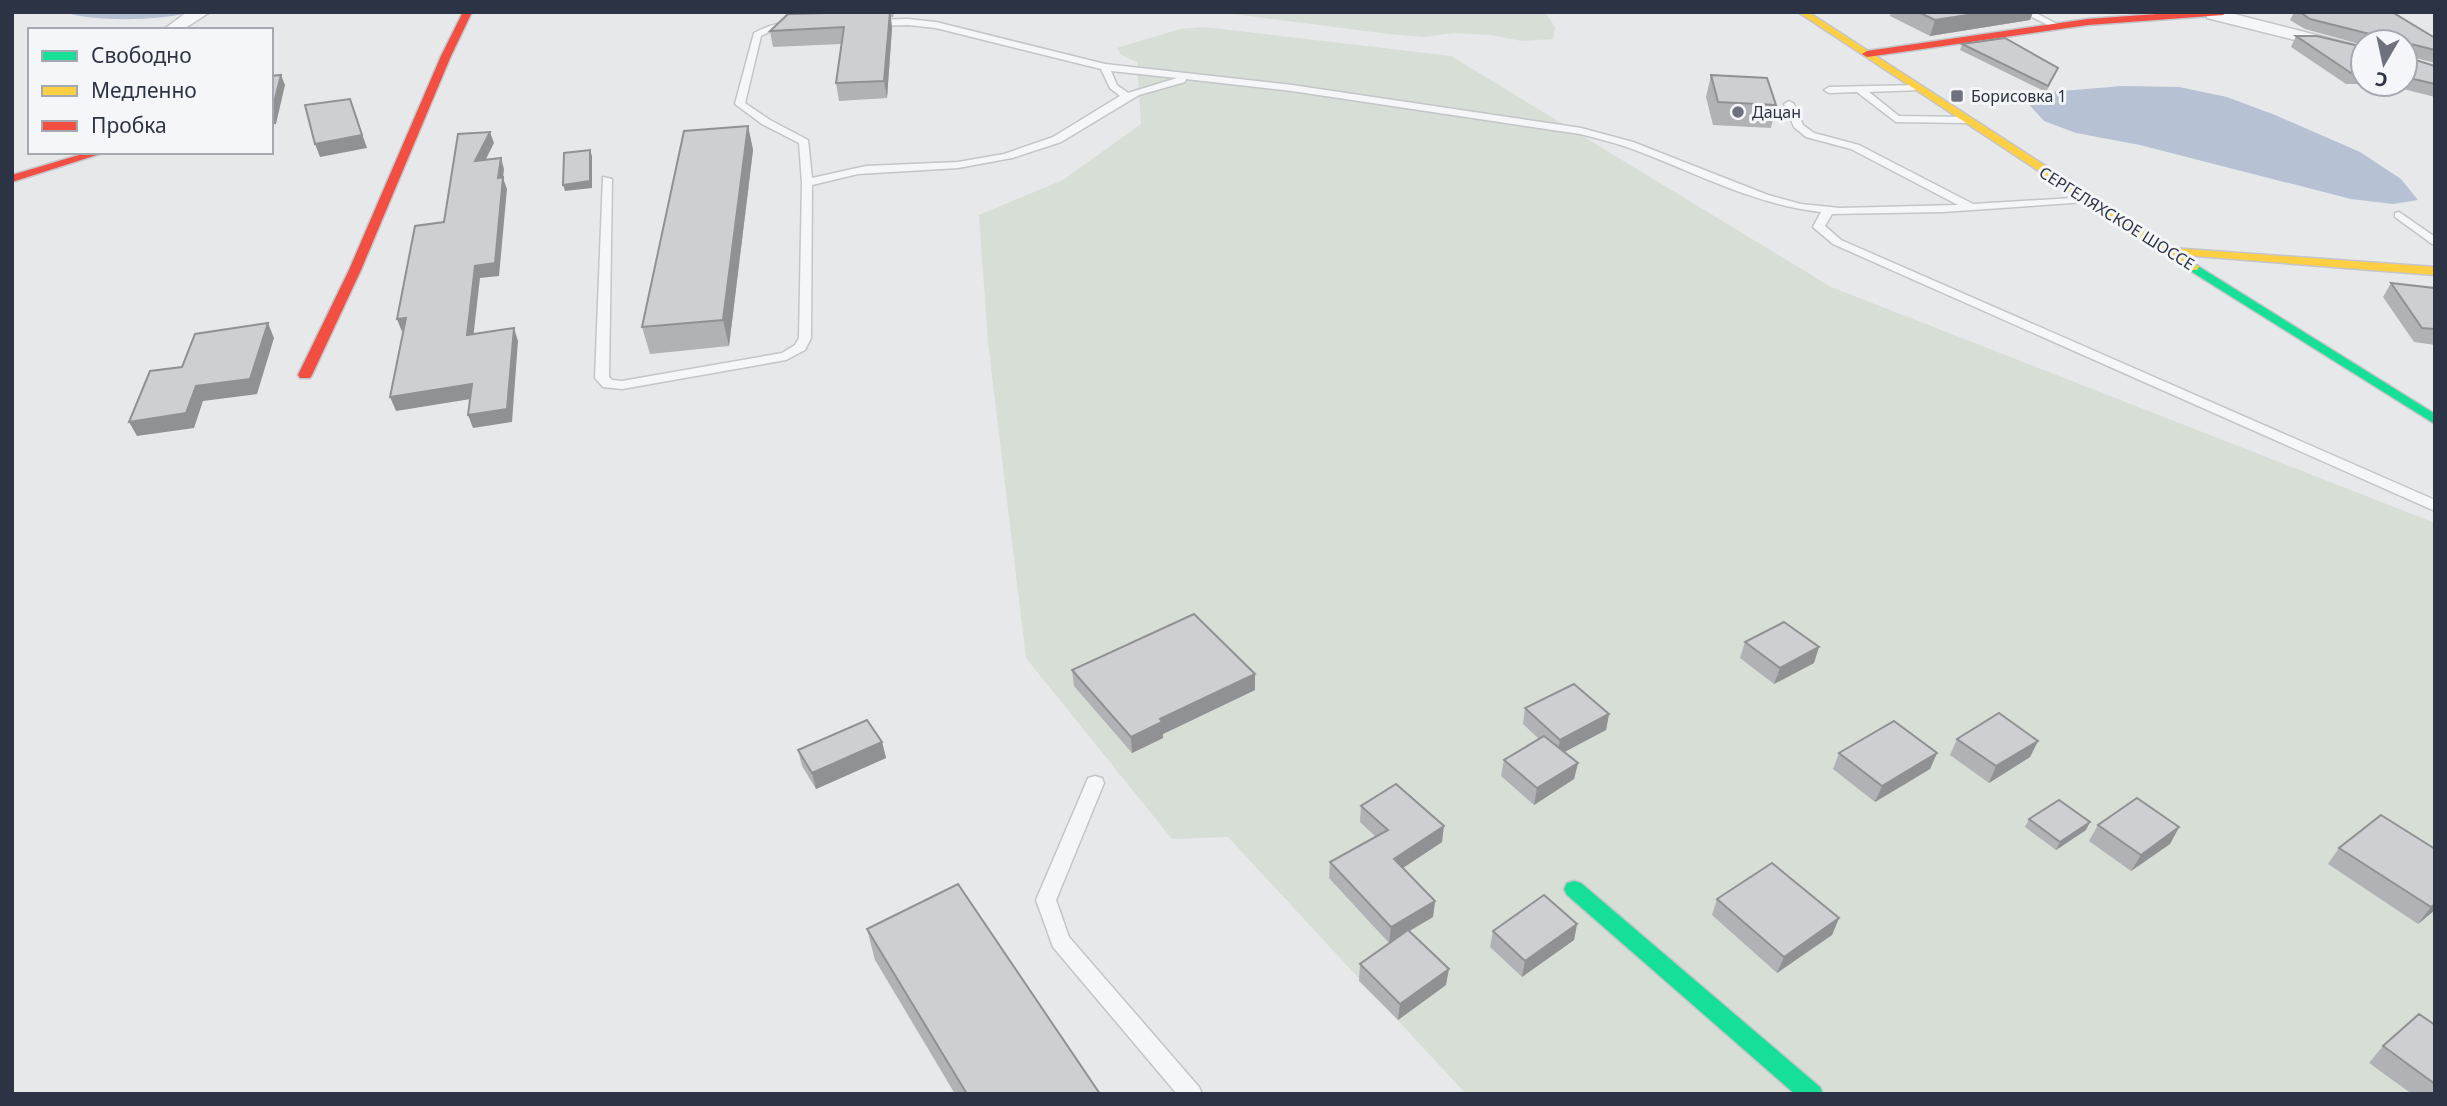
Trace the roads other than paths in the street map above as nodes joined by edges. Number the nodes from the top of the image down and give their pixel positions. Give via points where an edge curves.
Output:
1 (202, 12) edge
2 (468, 12) edge
3 (2026, 12) edge
4 (1809, 13) edge
5 (2218, 13) edge
6 (865, 23) edge
7 (800, 25) edge
8 (2057, 26) junction
9 (174, 28) edge
10 (2349, 48) edge
11 (1867, 54) junction
12 (1105, 67) junction
13 (1208, 78) junction
14 (1917, 88) junction
15 (1859, 89) junction
16 (1829, 90) dead end
17 (1126, 96) junction
18 (1789, 104) dead end
19 (1966, 120) junction
20 (94, 154) edge
21 (12, 179) edge
22 (607, 179) dead end
23 (807, 183) junction
24 (2086, 199) junction
25 (1971, 207) junction
26 (1828, 210) junction
27 (2399, 215) dead end
28 (2435, 243) edge
29 (2169, 251) junction
30 (2435, 271) edge
31 (305, 375) dead end
32 (2435, 420) edge
33 (2435, 506) edge
34 (1095, 783) dead end
35 (1574, 889) dead end
36 (1191, 1094) edge
37 (1812, 1094) edge

1 - 9 street
2 - 31 street
3 - 8 lane
4 - 11 street, СЕРГЕЛЯХСКОЕ ШОССЕ
5 - 8 street
5 - 10 street
6 - 12 lane via 936,25
7 - 23 lane via 771,28 757,35 740,104 804,142
8 - 11 street
11 - 14 street, СЕРГЕЛЯХСКОЕ ШОССЕ
12 - 13 lane
12 - 17 lane via 1113,86
13 - 17 lane via 1170,82
13 - 26 lane via 1581,131 1629,144 1764,197
14 - 15 lane
14 - 19 street, СЕРГЕЛЯХСКОЕ ШОССЕ
15 - 16 lane
15 - 19 lane via 1896,119
17 - 23 lane via 1072,132 1004,157 967,164 874,169
18 - 25 lane via 1798,127 1810,135 1855,147
19 - 24 street, СЕРГЕЛЯХСКОЕ ШОССЕ
20 - 21 street
22 - 23 lane via 602,378 608,384 622,385 786,356 800,346 805,338
24 - 25 lane
24 - 29 street, СЕРГЕЛЯХСКОЕ ШОССЕ
25 - 26 lane
26 - 33 lane via 1819,227 1837,243
27 - 28 lane
29 - 30 street
29 - 32 street, СЕРГЕЛЯХСКОЕ ШОССЕ
34 - 36 lane via 1046,900 1060,941
35 - 37 street

